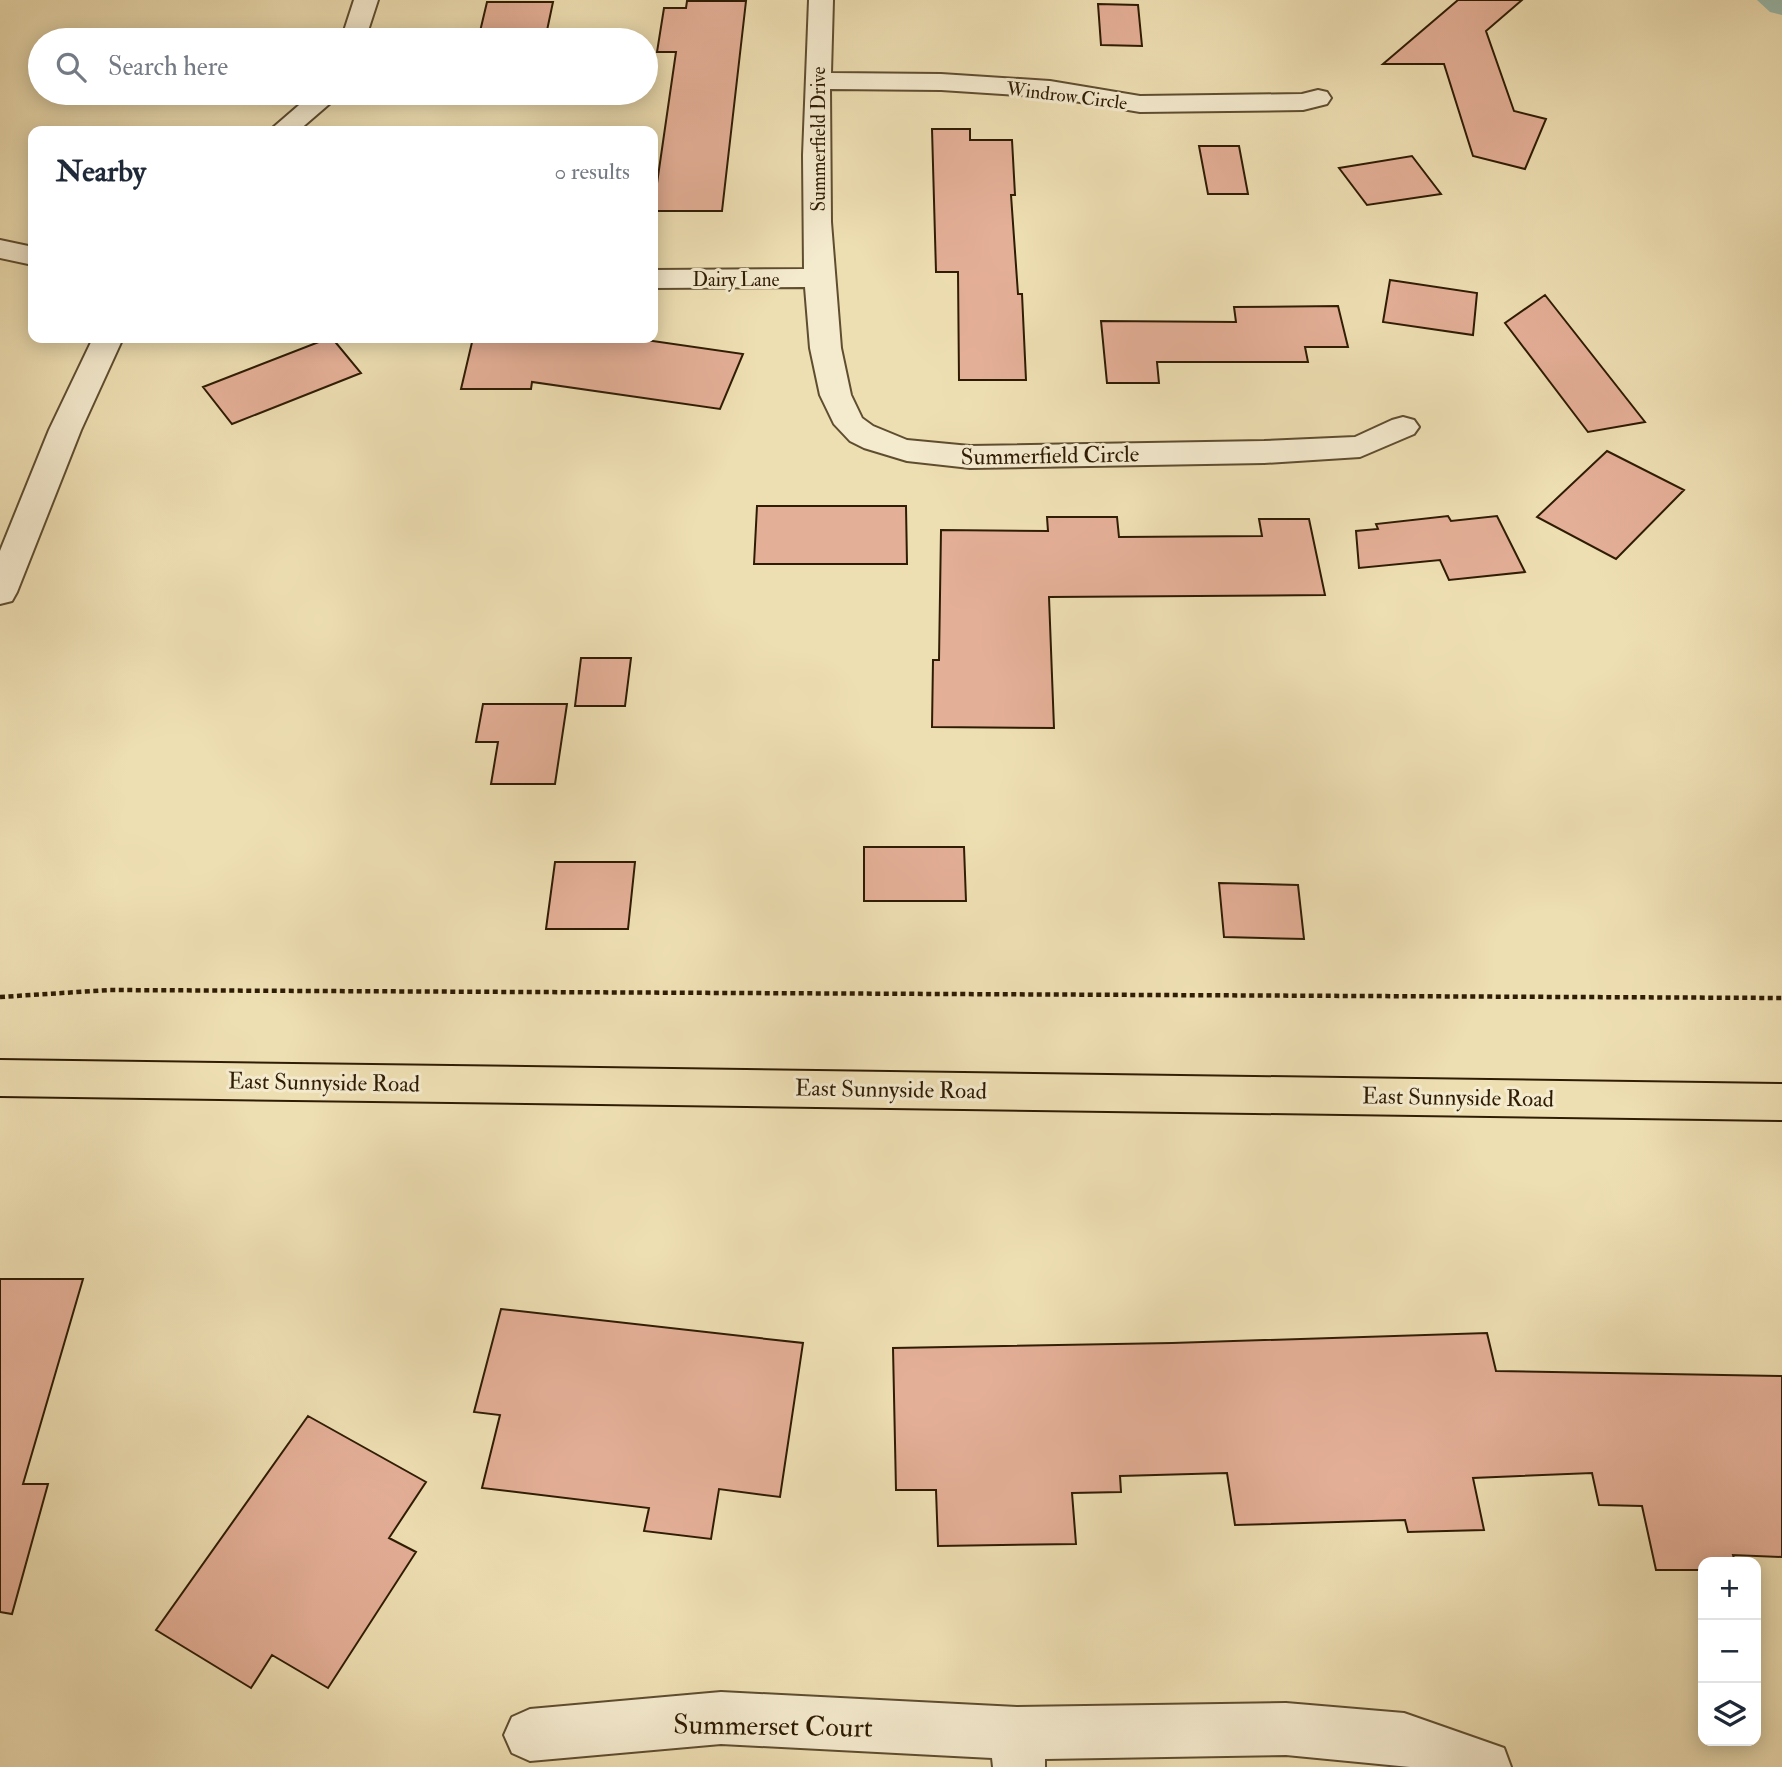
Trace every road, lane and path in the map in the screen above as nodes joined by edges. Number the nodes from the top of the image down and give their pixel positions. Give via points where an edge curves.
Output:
1 (366, 0) edge
2 (821, 0) edge
3 (358, 28) edge
4 (817, 82) junction
5 (1318, 99) dead end
6 (313, 105) edge
7 (288, 126) edge
8 (0, 249) edge
9 (28, 255) edge
10 (819, 278) junction
11 (658, 279) edge
12 (106, 343) edge
13 (1403, 428) dead end
14 (0, 592) edge
15 (0, 997) edge
16 (1782, 998) edge
17 (0, 1078) edge
18 (1782, 1101) edge
19 (530, 1735) dead end
20 (1018, 1750) edge
21 (1485, 1767) edge

1 - 3 street
2 - 4 street, Summerfield Drive
4 - 5 street, Windrow Circle via 942,82 1050,89 1140,104
4 - 10 street, Summerfield Drive
6 - 7 street
8 - 9 street
10 - 11 street, Dairy Lane
10 - 13 street, Summerfield Circle via 834,397 849,424 871,439 925,455 1264,453 1360,447
12 - 14 street
15 - 16 path via 122,990
17 - 18 main road, East Sunnyside Road
19 - 20 street, Summerset Court via 720,1718
20 - 21 street, Summerset Court via 1286,1729 1404,1739

